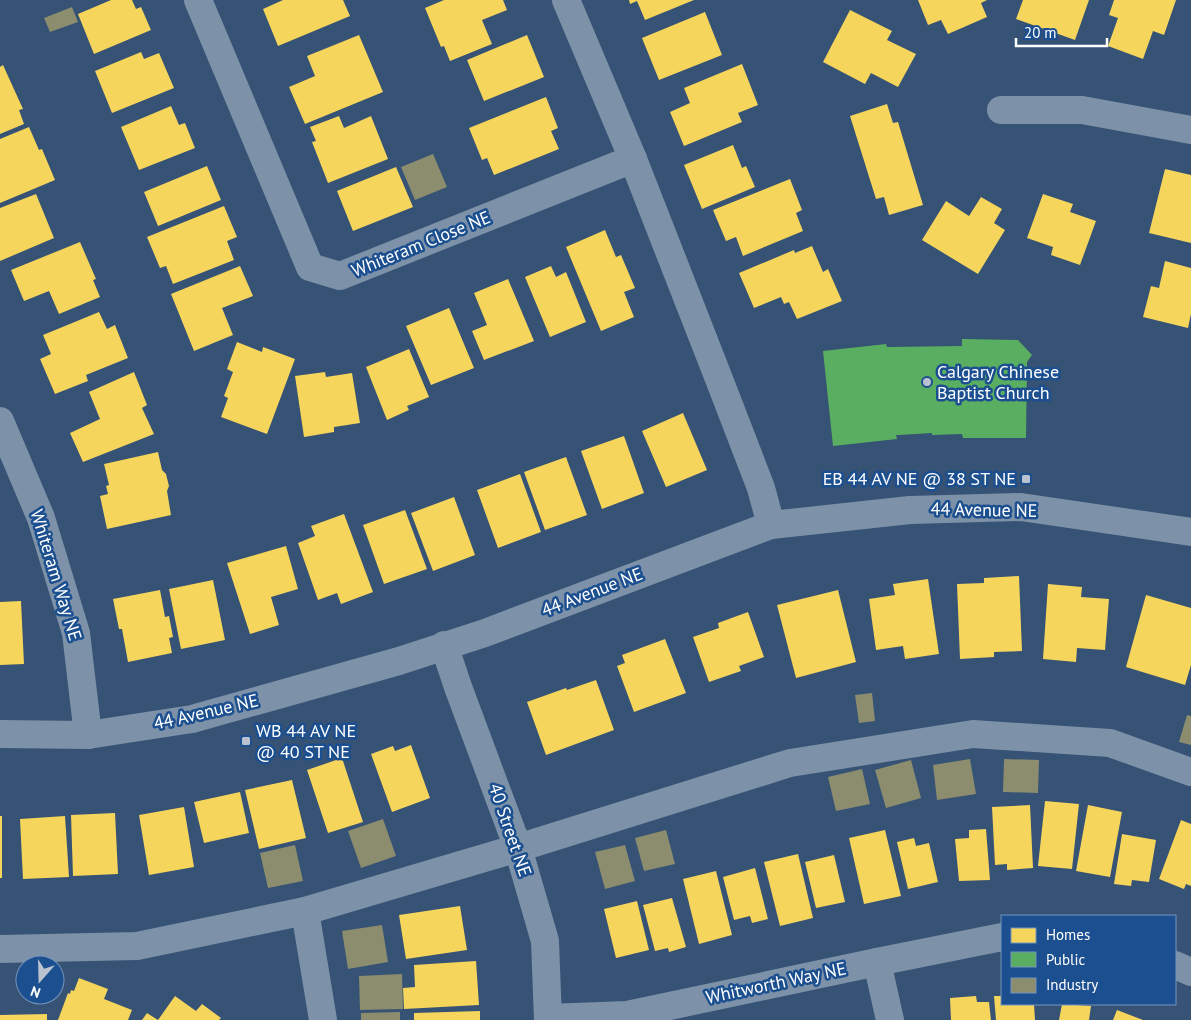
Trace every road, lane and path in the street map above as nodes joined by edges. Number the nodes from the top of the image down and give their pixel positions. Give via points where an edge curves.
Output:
1 (198, 0) edge
2 (566, 0) edge
3 (1000, 110) dead end
4 (1191, 130) edge
5 (633, 160) junction
6 (0, 421) edge
7 (771, 525) junction
8 (1191, 532) edge
9 (444, 645) junction
10 (0, 734) edge
11 (88, 735) junction
12 (1191, 772) edge
13 (518, 848) junction
14 (305, 911) junction
15 (1001, 938) edge
16 (0, 949) edge
17 (877, 962) junction
18 (1176, 965) edge
19 (1191, 972) edge
20 (548, 1019) edge
21 (323, 1020) edge
22 (890, 1020) edge

1 - 5 street, Whiteram Close NE via 310,267 340,276
2 - 5 street
3 - 4 street via 1082,110
5 - 7 street via 761,488
6 - 11 street, Whiteram Way NE via 41,518 76,633
7 - 8 street, 44 Avenue NE via 910,510 1021,507
7 - 9 street, 44 Avenue NE via 485,633
9 - 11 street, 44 Avenue NE via 399,661 192,719
9 - 13 street, 40 Street NE
10 - 11 street, 44 Avenue NE
12 - 13 street via 1110,743 973,734 790,763
13 - 14 street
13 - 20 street, 40 Street NE via 545,940
14 - 16 street via 138,946
14 - 21 street
15 - 17 street, Whitworth Way NE
17 - 20 street, Whitworth Way NE via 627,1015
17 - 22 street
18 - 19 street

